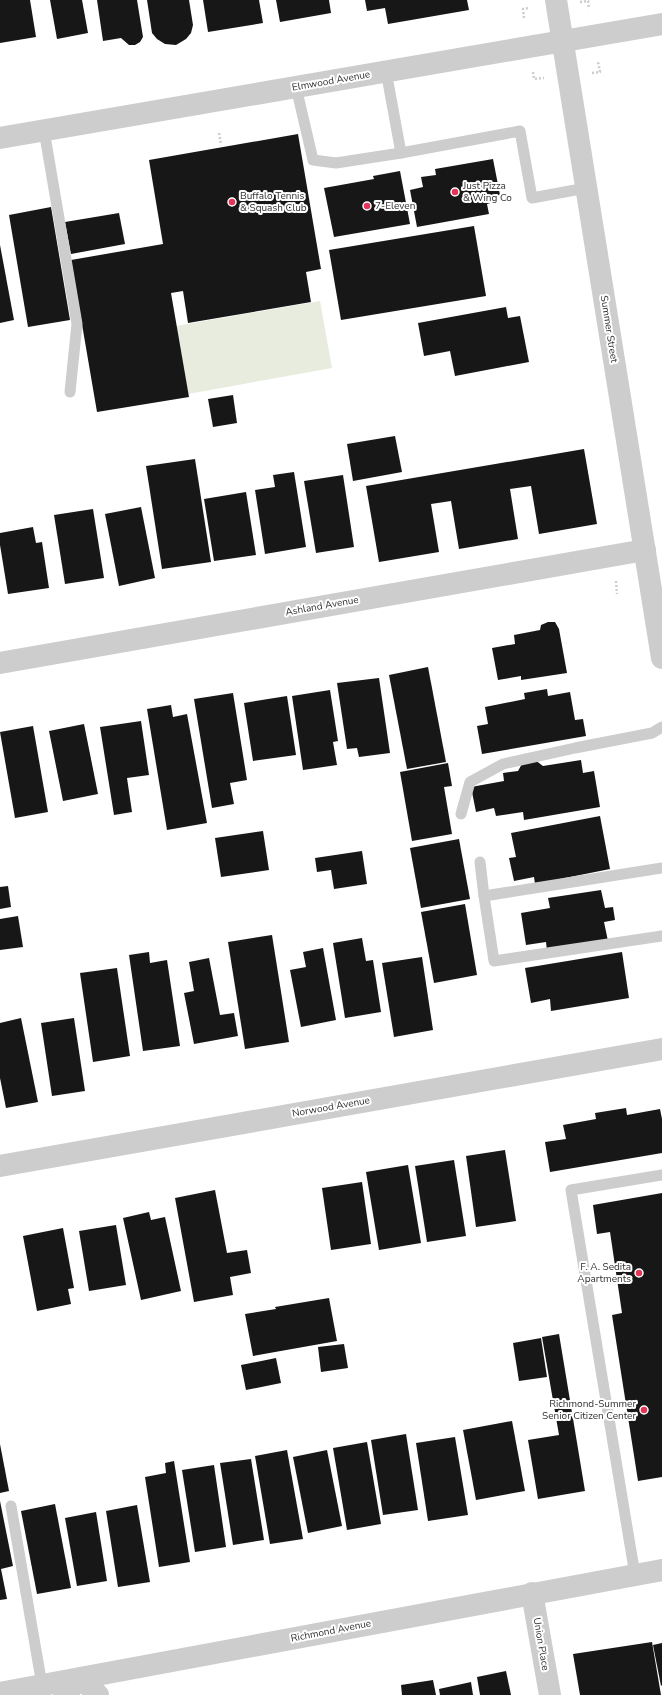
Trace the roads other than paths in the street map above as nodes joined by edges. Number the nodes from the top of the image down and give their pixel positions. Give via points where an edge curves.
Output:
1 (556, 0) edge
2 (662, 24) edge
3 (562, 41) junction
4 (386, 71) junction
5 (296, 87) junction
6 (44, 130) junction
7 (0, 138) edge
8 (401, 153) junction
9 (586, 188) junction
10 (70, 392) dead end
11 (645, 550) junction
12 (662, 658) edge
13 (0, 663) edge
14 (662, 727) edge
15 (461, 814) dead end
16 (480, 862) dead end
17 (662, 868) edge
18 (484, 896) junction
19 (662, 936) edge
20 (662, 1049) edge
21 (0, 1166) edge
22 (662, 1175) edge
23 (11, 1506) dead end
24 (662, 1570) edge
25 (635, 1575) junction
26 (532, 1593) junction
27 (81, 1678) junction
28 (42, 1685) junction
29 (0, 1693) edge
30 (64, 1695) edge
31 (98, 1695) edge
32 (550, 1695) edge

1 - 3 street, Summer Street
2 - 3 street, Elmwood Avenue
3 - 4 street, Elmwood Avenue
3 - 9 street, Summer Street
4 - 5 street, Elmwood Avenue
4 - 8 lane
5 - 6 street, Elmwood Avenue
5 - 8 lane via 313,160 336,163
6 - 7 street, Elmwood Avenue
6 - 10 lane via 77,324
8 - 9 lane via 520,130 532,198
9 - 11 street, Summer Street
11 - 12 street, Summer Street
11 - 13 street, Ashland Avenue
14 - 15 lane via 652,733 503,764 470,782
16 - 18 lane
17 - 18 lane
18 - 19 lane via 494,961
20 - 21 street, Norwood Avenue
22 - 25 lane via 571,1190
23 - 28 lane
24 - 25 street, Richmond Avenue
25 - 26 street, Richmond Avenue
26 - 27 street, Richmond Avenue
26 - 32 street, Union Place
27 - 28 street, Richmond Avenue
27 - 30 street
27 - 31 street
28 - 29 street, Richmond Avenue

